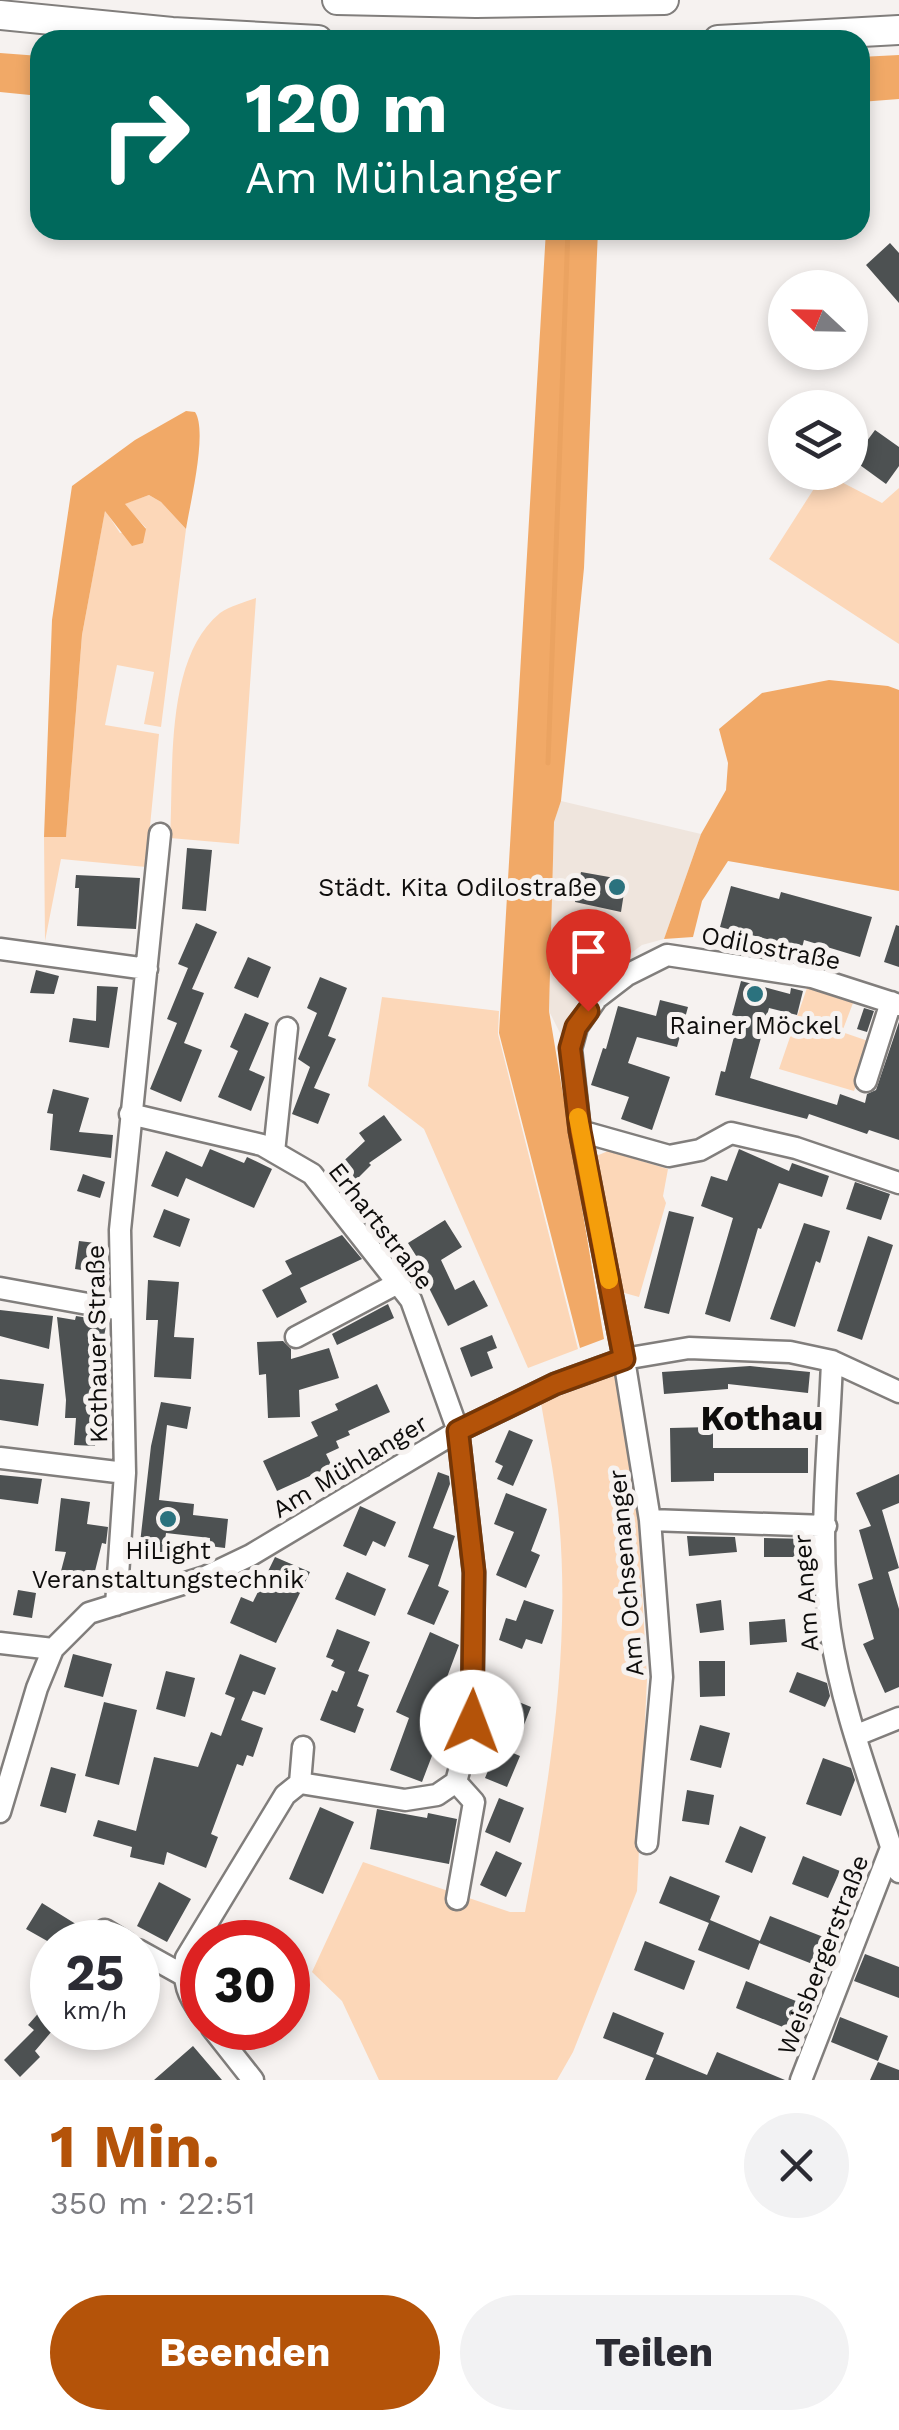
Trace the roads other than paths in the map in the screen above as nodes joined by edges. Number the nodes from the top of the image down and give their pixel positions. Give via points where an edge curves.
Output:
1 (337, 0) edge
2 (664, 0) edge
3 (0, 16) edge
4 (150, 30) edge
5 (899, 30) edge
6 (870, 32) edge
7 (160, 834) dead end
8 (0, 949) edge
9 (147, 968) junction
10 (895, 1004) edge
11 (287, 1028) dead end
12 (866, 1081) dead end
13 (130, 1114) junction
14 (580, 1131) junction
15 (274, 1152) junction
16 (899, 1183) edge
17 (398, 1283) junction
18 (0, 1288) edge
19 (121, 1310) junction
20 (296, 1337) dead end
21 (624, 1359) junction
22 (832, 1361) junction
23 (899, 1392) edge
24 (458, 1431) junction
25 (0, 1458) edge
26 (125, 1472) junction
27 (650, 1520) junction
28 (826, 1526) junction
29 (116, 1605) junction
30 (0, 1643) edge
31 (53, 1649) junction
32 (899, 1718) edge
33 (856, 1734) junction
34 (303, 1747) dead end
35 (456, 1782) junction
36 (300, 1784) junction
37 (0, 1812) edge
38 (648, 1842) dead end
39 (891, 1848) junction
40 (899, 1872) edge
41 (457, 1899) dead end
42 (207, 1920) edge
43 (229, 2050) edge
44 (253, 2080) edge
45 (800, 2080) edge

1 - 2 highway
3 - 4 highway
5 - 6 highway
7 - 9 street, Kothauer Straße
8 - 9 street
9 - 13 street, Kothauer Straße
10 - 12 street
10 - 14 street, Odilostraße via 812,977 667,955 597,998 576,1027 570,1048
11 - 15 street
13 - 15 street, Erhartstraße
13 - 19 street, Kothauer Straße
14 - 16 street via 669,1156 700,1150 731,1133
14 - 21 street, Odilostraße
15 - 17 street, Erhartstraße via 312,1174
17 - 20 street
17 - 24 street, Erhartstraße via 411,1300
18 - 19 street
19 - 26 street, Kothauer Straße
21 - 22 street, Am Mühlanger via 689,1348 790,1352
21 - 24 street, Am Mühlanger
21 - 27 street, Am Ochsenanger
22 - 23 street, Am Mühlanger
22 - 28 street, Am Anger
24 - 29 street, Am Mühlanger via 251,1555 206,1577
24 - 35 street, Erhartstraße via 474,1572 474,1667 472,1722
25 - 26 street
26 - 29 street, Kothauer Straße
27 - 28 street
27 - 38 street, Am Ochsenanger via 662,1677
28 - 33 street, Am Anger via 830,1625
29 - 31 street via 89,1614
30 - 31 street
31 - 37 street
32 - 33 street
33 - 39 street, Am Anger
34 - 36 street
35 - 36 street via 436,1795 405,1800
35 - 41 street via 474,1802
36 - 42 street via 285,1796
39 - 40 street, Am Anger
39 - 45 street, Weisbergerstraße
43 - 44 street

